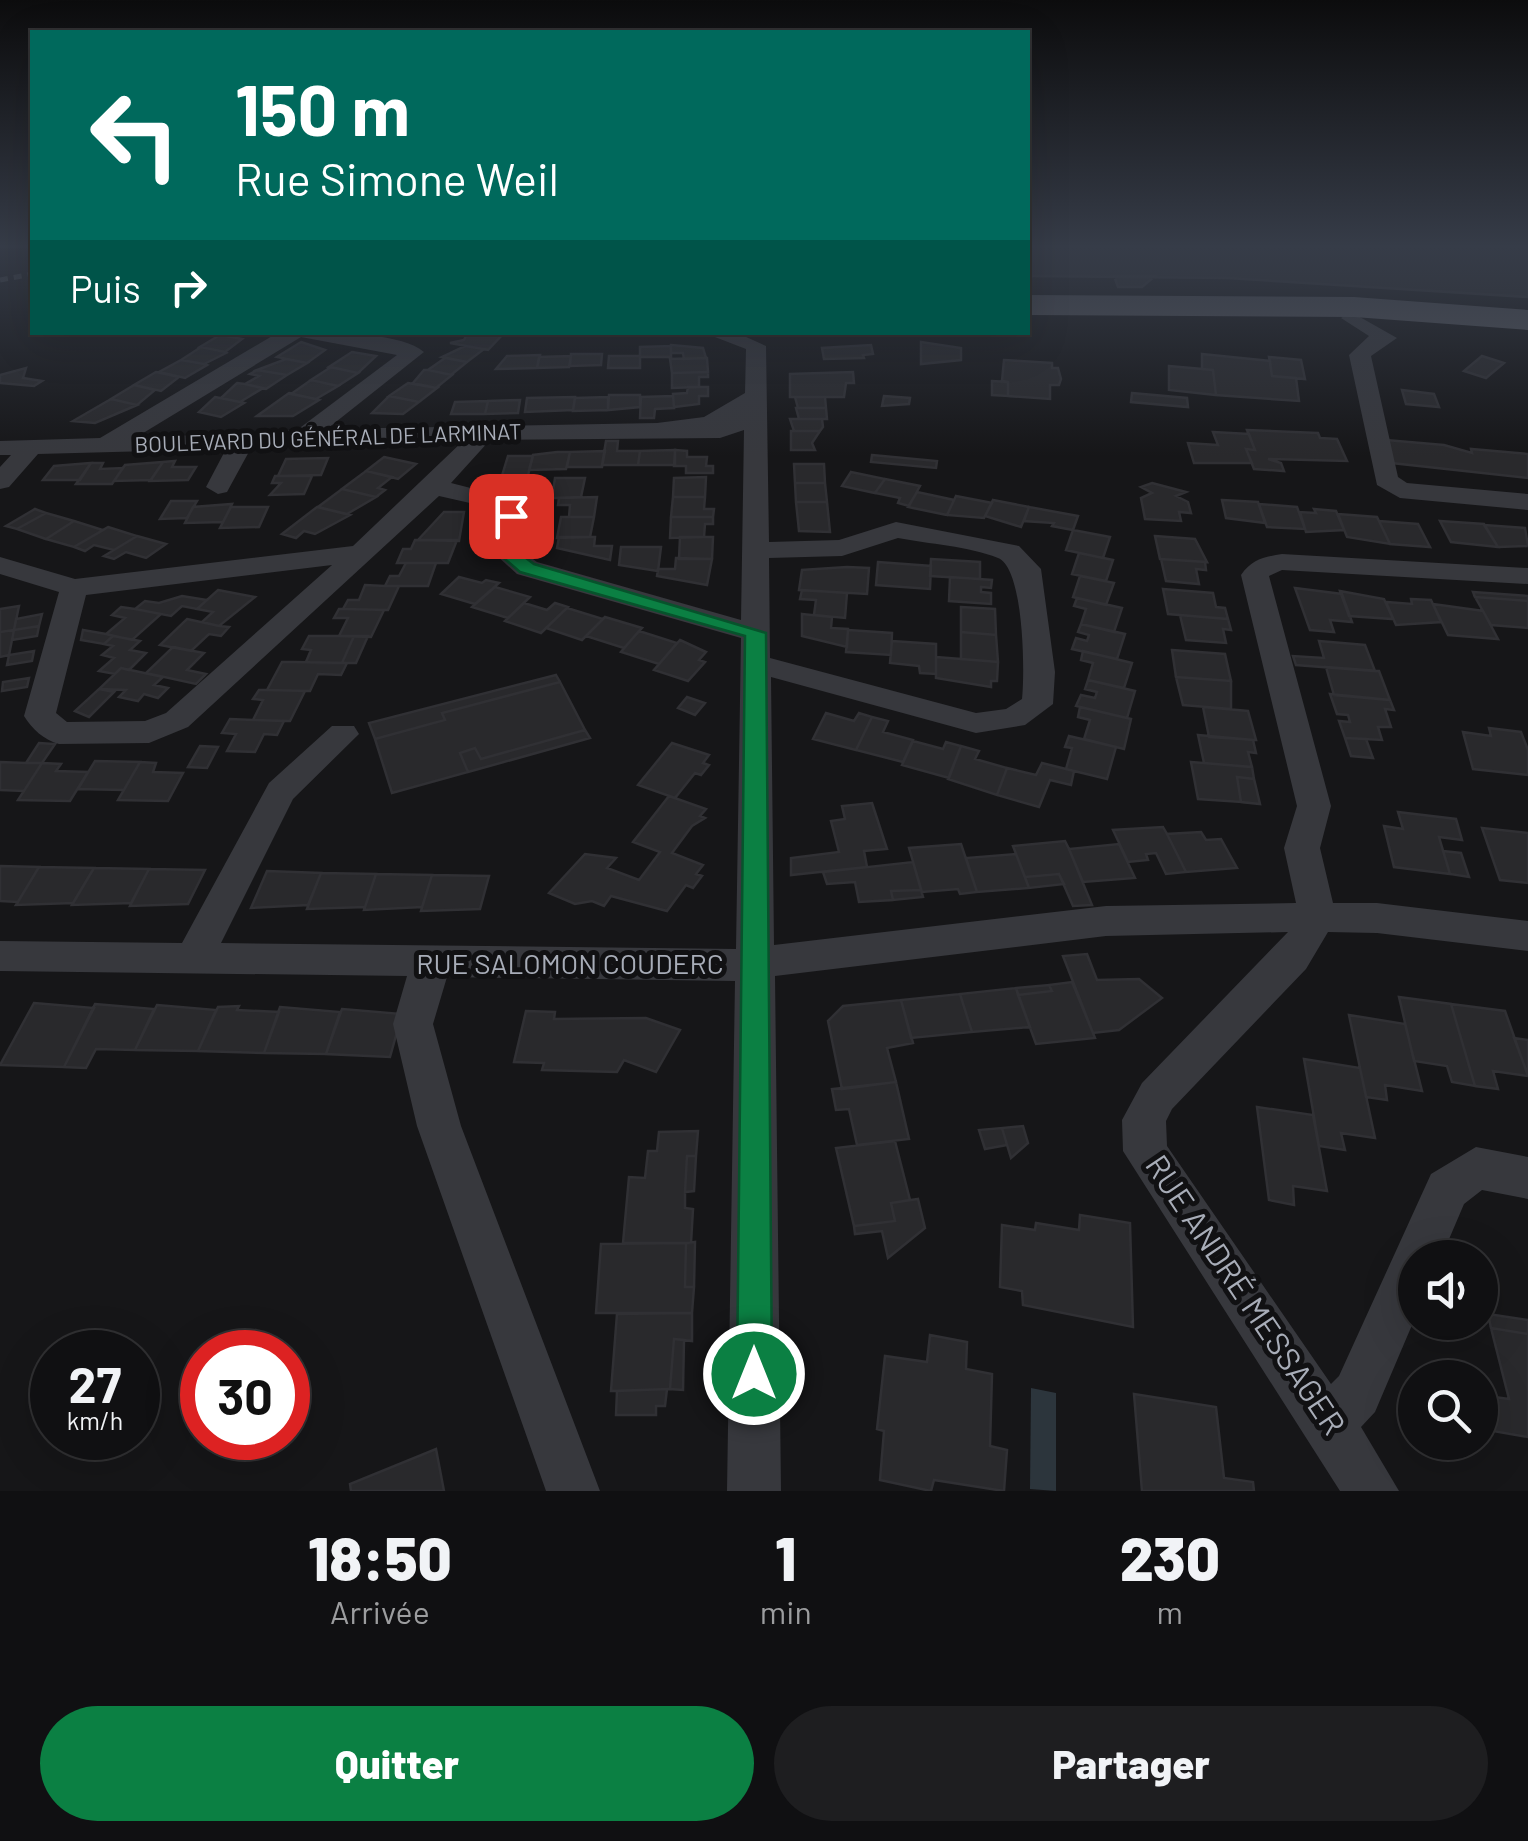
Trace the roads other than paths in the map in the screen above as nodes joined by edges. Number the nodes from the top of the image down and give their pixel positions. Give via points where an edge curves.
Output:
1 (1216, 318) edge
2 (1352, 318) junction
3 (1496, 318) edge
4 (1528, 320) edge
5 (1528, 330) edge
6 (289, 335) edge
7 (324, 335) edge
8 (734, 335) edge
9 (763, 339) edge
10 (756, 407) junction
11 (482, 434) junction
12 (303, 436) junction
13 (242, 442) junction
14 (107, 444) junction
15 (30, 447) junction
16 (0, 448) edge
17 (0, 482) edge
18 (218, 487) dead end
19 (434, 487) junction
20 (1528, 502) edge
21 (756, 550) junction
22 (355, 554) junction
23 (0, 565) edge
24 (1528, 576) edge
25 (74, 588) junction
26 (756, 648) junction
27 (343, 734) dead end
28 (1318, 917) junction
29 (1528, 936) edge
30 (0, 956) edge
31 (194, 960) junction
32 (755, 962) junction
33 (431, 964) junction
34 (1528, 1178) edge
35 (1424, 1240) edge
36 (1398, 1300) edge
37 (1330, 1421) junction
38 (573, 1491) edge
39 (754, 1491) edge
40 (1372, 1491) edge

1 - 2 main road
2 - 5 main road
2 - 20 street via 1387,338 1360,356 1386,480 1400,490
3 - 4 main road
6 - 14 street
7 - 12 street via 414,352
8 - 9 street
9 - 10 street
10 - 11 street, BOULEVARD DU GÉNÉRAL DE LARMINAT via 710,424 657,430
10 - 21 street
11 - 12 street, BOULEVARD DU GÉNÉRAL DE LARMINAT
11 - 19 street
12 - 13 street, BOULEVARD DU GÉNÉRAL DE LARMINAT
13 - 14 street, BOULEVARD DU GÉNÉRAL DE LARMINAT
13 - 18 street
14 - 15 street, BOULEVARD DU GÉNÉRAL DE LARMINAT
15 - 16 street, BOULEVARD DU GÉNÉRAL DE LARMINAT
15 - 17 street
19 - 22 street
19 - 26 street via 501,504 511,516 508,554 527,568
21 - 26 street
21 - 26 street via 842,548 896,530 1010,552 1028,569 1040,672 1037,704 1014,718 976,723
22 - 25 street
22 - 25 street via 177,720 149,732 59,733 40,716
23 - 25 street
24 - 28 street via 1282,562 1255,575 1314,806 1302,848
26 - 32 street
27 - 31 street via 266,812
28 - 29 street, RUE SALOMON COUDERC
28 - 32 street, RUE SALOMON COUDERC via 1106,921
28 - 37 street, RUE ANDRÉ MESSAGER via 1292,958 1156,1096 1144,1120 1146,1151
30 - 31 street, RUE SALOMON COUDERC
31 - 33 street, RUE SALOMON COUDERC
32 - 33 street, RUE SALOMON COUDERC
32 - 39 street
33 - 38 street via 413,1024 438,1126
34 - 35 street via 1476,1168 1446,1189
36 - 37 street via 1357,1394
37 - 40 street, RUE ANDRÉ MESSAGER

